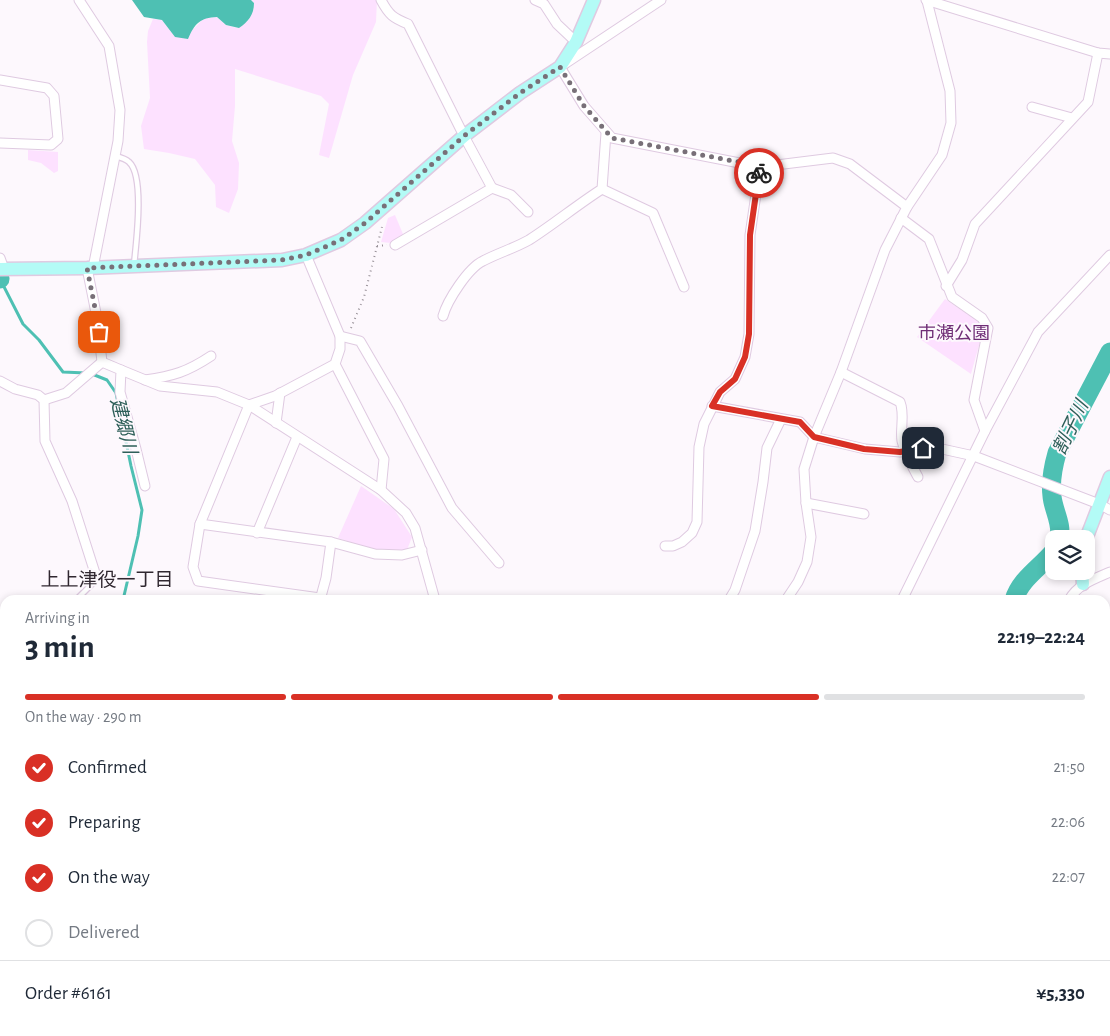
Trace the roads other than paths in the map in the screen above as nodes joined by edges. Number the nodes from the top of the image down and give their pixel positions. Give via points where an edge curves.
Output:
1 (79, 0) edge
2 (535, 0) edge
3 (594, 0) edge
4 (661, 0) edge
5 (926, 0) edge
6 (383, 1) edge
7 (576, 42) junction
8 (1098, 53) junction
9 (1110, 54) edge
10 (560, 67) junction
11 (0, 80) edge
12 (1032, 107) dead end
13 (1072, 118) junction
14 (606, 133) junction
15 (464, 136) junction
16 (0, 143) edge
17 (115, 156) junction
18 (760, 166) junction
19 (492, 188) junction
20 (602, 189) junction
21 (907, 207) junction
22 (528, 212) dead end
23 (901, 218) junction
24 (396, 245) dead end
25 (306, 255) junction
26 (1110, 255) edge
27 (1, 265) edge
28 (134, 266) junction
29 (90, 268) junction
30 (946, 286) junction
31 (684, 287) dead end
32 (443, 316) dead end
33 (344, 336) junction
34 (211, 356) dead end
35 (100, 364) junction
36 (334, 364) junction
37 (121, 370) junction
38 (841, 372) junction
39 (144, 380) junction
40 (0, 381) edge
41 (280, 393) junction
42 (44, 400) junction
43 (249, 405) junction
44 (712, 406) junction
45 (781, 418) junction
46 (276, 422) junction
47 (985, 431) junction
48 (297, 437) junction
49 (814, 437) junction
50 (906, 451) junction
51 (974, 456) junction
52 (918, 477) dead end
53 (1110, 477) edge
54 (145, 486) dead end
55 (381, 490) junction
56 (806, 503) junction
57 (1104, 507) edge
58 (864, 514) dead end
59 (200, 524) junction
60 (1091, 530) edge
61 (257, 533) junction
62 (331, 542) junction
63 (666, 546) dead end
64 (422, 550) junction
65 (499, 563) dead end
66 (1110, 572) edge
67 (95, 573) joint
68 (1095, 575) edge
69 (1082, 580) edge
70 (81, 595) edge
71 (293, 595) edge
72 (321, 595) edge
73 (434, 595) edge
74 (732, 595) edge
75 (789, 595) edge
76 (904, 595) edge
77 (1072, 595) edge

1 - 17 street via 109,46 120,110
2 - 7 street via 544,4 557,24
3 - 7 street
4 - 10 street
5 - 8 street
5 - 21 street via 950,91 952,123 942,155
6 - 15 street via 394,18 408,24
7 - 10 street
8 - 9 street
8 - 13 street via 1088,102
10 - 14 street via 584,106
10 - 15 street
11 - 16 street via 47,88 54,96 58,139 51,145
12 - 13 street
13 - 30 street via 975,224 962,260
14 - 18 street via 612,138
14 - 20 street
15 - 19 street
15 - 25 street via 365,223 341,240
17 - 28 lane via 129,162 136,172 139,197
17 - 29 street
18 - 21 street via 833,158 850,164
18 - 44 street via 750,235 749,334 745,357 735,379 720,392
19 - 22 street via 511,195
19 - 24 street
20 - 31 street via 653,213
20 - 32 street via 527,240 480,262 459,286
21 - 23 street
23 - 30 street via 929,239
23 - 38 street via 879,267
25 - 28 street via 282,260
25 - 33 street
26 - 47 street via 1038,332
27 - 29 street
28 - 29 street
29 - 35 street
30 - 47 street via 952,297 982,318 988,328 974,400
33 - 36 street
33 - 65 street via 360,341 452,508
34 - 39 street via 171,376
35 - 37 street
35 - 42 street via 66,393
36 - 41 street
36 - 55 street via 384,459
37 - 39 street
37 - 54 street via 120,392
38 - 49 street
38 - 50 street via 900,402 902,440
39 - 43 street via 160,386 217,392
40 - 42 street
41 - 43 street
41 - 46 street
42 - 67 street via 45,442 72,501
43 - 46 street
43 - 59 street
44 - 45 street
44 - 63 street via 698,448 697,522 692,534 682,542
45 - 49 street via 800,422
45 - 74 street via 767,448 755,531
46 - 48 street
47 - 51 street
48 - 55 street
48 - 61 street
49 - 50 street via 864,449
49 - 56 street via 804,469
50 - 51 street via 933,447
50 - 52 street
51 - 57 street
51 - 76 street
53 - 57 street
55 - 64 street via 406,513
56 - 58 street
56 - 75 street via 811,537 807,562
57 - 60 street
59 - 61 street
59 - 71 street via 193,567 198,581
61 - 62 street
62 - 64 street via 375,554 402,555
62 - 72 street
64 - 73 street
66 - 68 street
67 - 70 lane via 95,581
69 - 77 street

